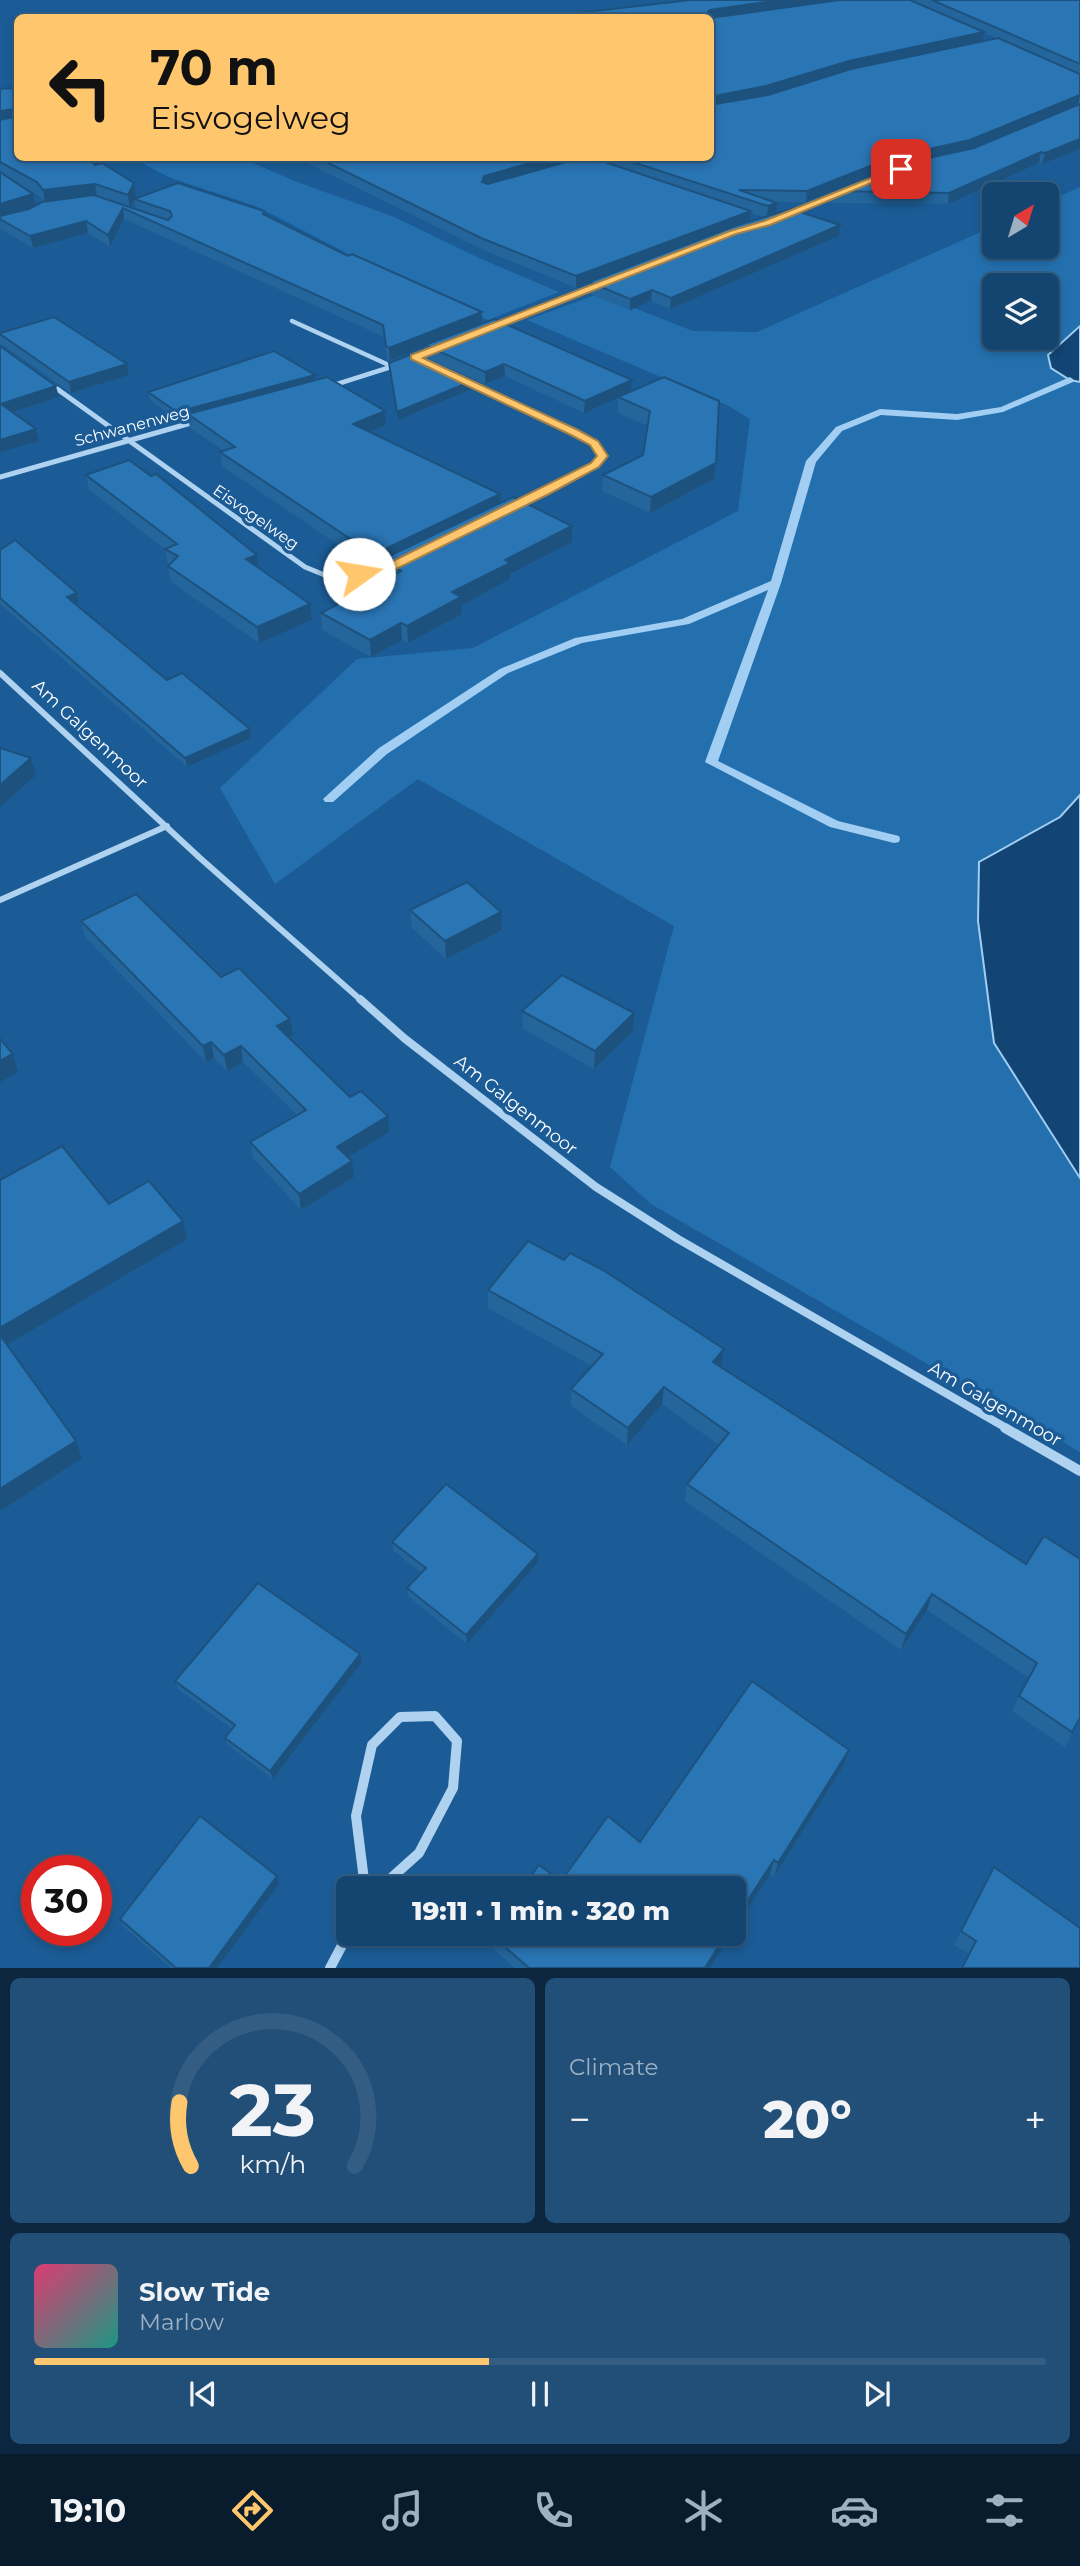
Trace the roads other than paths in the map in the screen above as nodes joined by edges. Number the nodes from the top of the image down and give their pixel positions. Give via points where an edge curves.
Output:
1 (852, 189) edge
2 (779, 218) edge
3 (604, 282) edge
4 (292, 321) dead end
5 (489, 327) edge
6 (403, 362) edge
7 (391, 367) junction
8 (452, 375) edge
9 (42, 379) edge
10 (320, 388) edge
11 (203, 419) edge
12 (126, 439) junction
13 (0, 477) edge
14 (508, 510) edge
15 (398, 564) edge
16 (0, 673) edge
17 (167, 827) junction
18 (0, 900) edge
19 (1080, 1471) edge
20 (364, 1876) edge
21 (393, 1876) edge
22 (342, 1946) edge
23 (330, 1968) edge

1 - 2 street
3 - 5 street
4 - 7 street
6 - 7 street
7 - 10 street
8 - 14 street via 575,432 594,443 602,456 595,465
9 - 12 street, Eisvogelweg
11 - 12 street, Schwanenweg
12 - 13 street, Schwanenweg
12 - 15 street, Eisvogelweg via 305,567 332,578
16 - 17 street, Am Galgenmoor
17 - 18 street
17 - 19 street, Am Galgenmoor via 404,1038 596,1187
20 - 21 street via 356,1816 372,1745 400,1717 435,1716 457,1741 453,1788 418,1853
22 - 23 street

